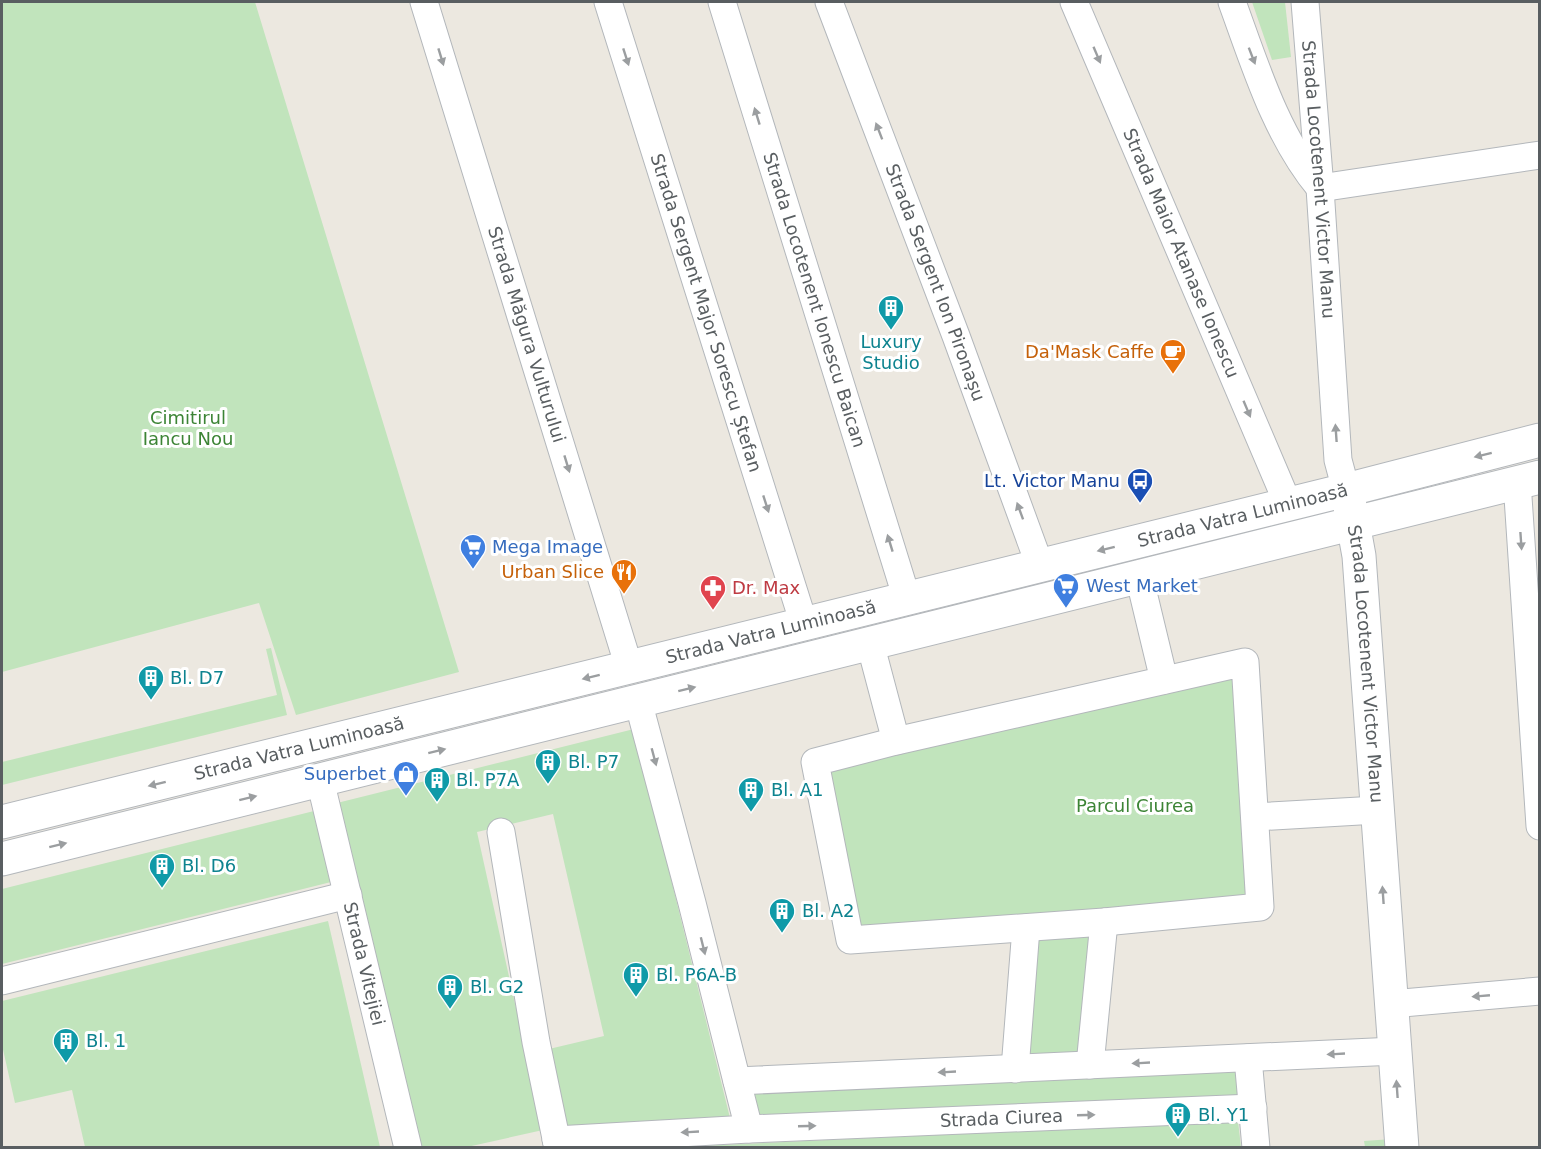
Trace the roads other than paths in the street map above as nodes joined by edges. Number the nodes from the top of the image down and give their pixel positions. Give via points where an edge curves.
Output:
1 (424, 2) edge
2 (608, 2) edge
3 (722, 2) edge
4 (829, 2) edge
5 (1074, 2) edge
6 (1232, 2) edge
7 (1305, 2) edge
8 (1539, 155) edge
9 (1320, 188) junction
10 (1539, 441) edge
11 (1528, 480) edge
12 (1346, 490) junction
13 (1288, 504) junction
14 (1354, 523) junction
15 (1040, 566) junction
16 (1139, 576) junction
17 (907, 599) junction
18 (804, 624) junction
19 (870, 643) junction
20 (629, 667) junction
21 (1164, 680) junction
22 (638, 701) junction
23 (896, 741) junction
24 (320, 780) junction
25 (1377, 810) junction
26 (1255, 817) junction
27 (2, 822) edge
28 (1539, 826) edge
29 (501, 832) dead end
30 (2, 859) edge
31 (348, 895) junction
32 (1104, 922) junction
33 (1026, 928) junction
34 (2, 981) edge
35 (1539, 991) edge
36 (1391, 1004) junction
37 (1395, 1051) junction
38 (1248, 1058) junction
39 (1090, 1065) junction
40 (1015, 1068) junction
41 (737, 1081) junction
42 (1253, 1108) junction
43 (748, 1129) junction
44 (557, 1144) edge
45 (408, 1148) edge
46 (1256, 1148) edge
47 (1402, 1148) edge

1 -> 20 street, Strada Măgura Vulturului
2 -> 18 street, Strada Sergent Major Sorescu Ștefan
17 -> 3 street, Strada Locotenent Ionescu Baican
15 -> 4 street, Strada Sergent Ion Pironașu
5 -> 13 street, Strada Maior Atanase Ionescu
6 -> 9 street via 1293,150
7 - 9 street, Strada Locotenent Victor Manu
8 - 9 street
12 -> 9 street, Strada Locotenent Victor Manu via 1338,460
10 -> 12 street, Strada Vatra Luminoasă
11 - 14 street, Strada Vatra Luminoasă
11 -> 28 street
12 - 13 street, Strada Vatra Luminoasă
12 - 14 street, Strada Locotenent Victor Manu
13 -> 15 street, Strada Vatra Luminoasă
14 - 16 street, Strada Vatra Luminoasă
14 - 25 street, Strada Locotenent Victor Manu
15 - 17 street, Strada Vatra Luminoasă
16 - 19 street, Strada Vatra Luminoasă
16 - 21 street
17 - 18 street, Strada Vatra Luminoasă
18 - 20 street, Strada Vatra Luminoasă
22 -> 19 street, Strada Vatra Luminoasă
19 - 23 street
20 - 22 street
20 -> 27 street, Strada Vatra Luminoasă
21 - 23 street
21 - 26 street via 1245,662
24 -> 22 street, Strada Vatra Luminoasă
22 -> 41 street
23 - 33 street via 815,762 850,940
30 -> 24 street, Strada Vatra Luminoasă
24 - 31 street, Strada Vitejiei
25 - 26 street
36 -> 25 street, Strada Locotenent Victor Manu
26 - 32 street via 1260,907
29 - 44 street
31 - 34 street
31 - 45 street, Strada Vitejiei
32 - 33 street
32 - 39 street
33 - 40 street
35 -> 36 street
36 - 37 street, Strada Locotenent Victor Manu
37 -> 38 street
47 -> 37 street, Strada Locotenent Victor Manu
38 -> 39 street
38 - 42 street
39 - 40 street
40 -> 41 street
41 - 43 street
43 -> 42 street, Strada Ciurea
42 - 46 street
43 -> 44 street, Strada Ciurea

